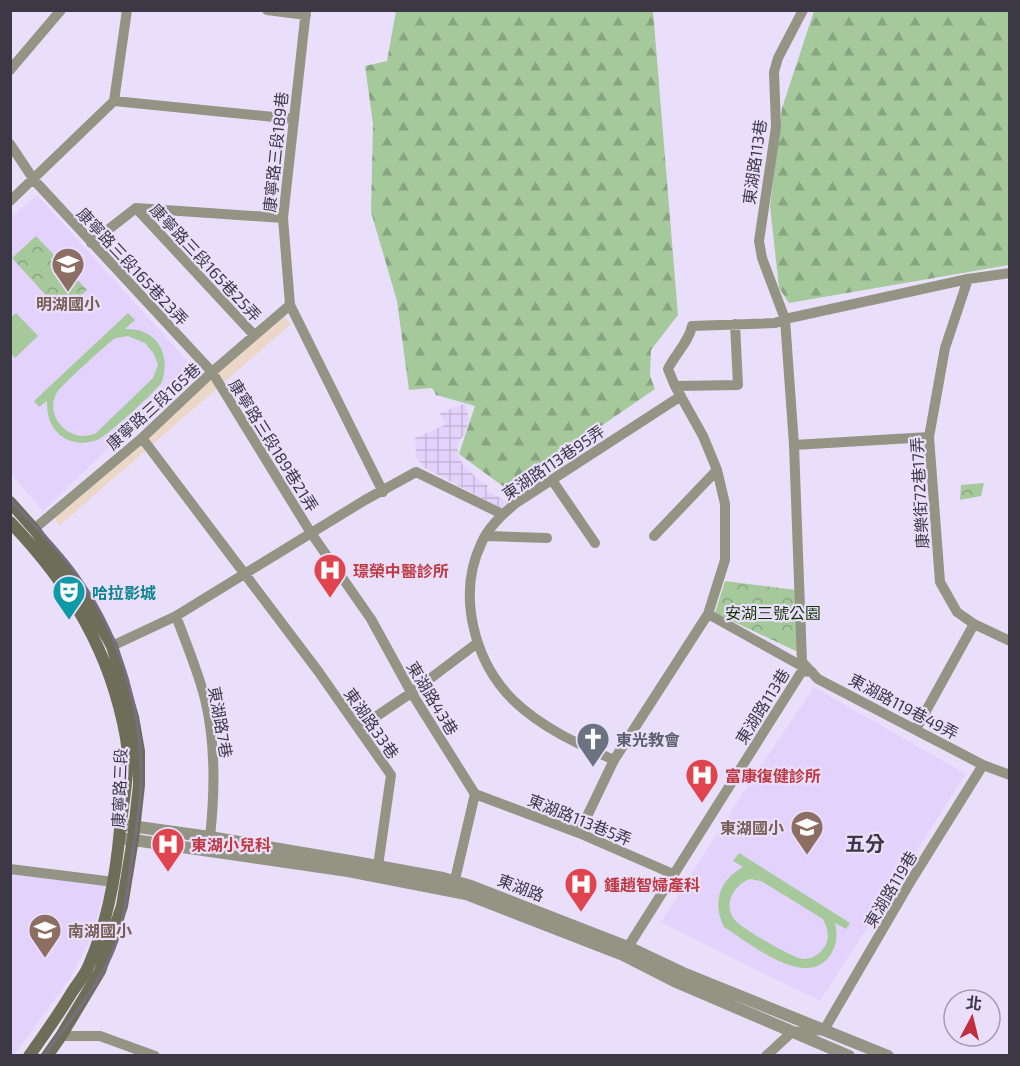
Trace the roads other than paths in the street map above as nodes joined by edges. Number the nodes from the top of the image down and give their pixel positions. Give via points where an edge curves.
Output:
1 (61, 10) edge
2 (127, 10) edge
3 (267, 10) edge
4 (803, 10) edge
5 (306, 13) edge
6 (10, 70) edge
7 (114, 101) junction
8 (294, 119) junction
9 (10, 144) edge
10 (34, 180) junction
11 (10, 201) edge
12 (136, 208) junction
13 (283, 218) junction
14 (91, 243) junction
15 (1010, 273) edge
16 (968, 279) junction
17 (290, 305) junction
18 (785, 319) junction
19 (735, 324) junction
20 (254, 335) junction
21 (212, 372) junction
22 (675, 386) junction
23 (681, 396) junction
24 (928, 437) junction
25 (142, 438) junction
26 (794, 445) junction
27 (717, 470) junction
28 (552, 480) junction
29 (382, 492) junction
30 (10, 502) edge
31 (502, 514) junction
32 (34, 529) junction
33 (13, 530) edge
34 (311, 533) junction
35 (487, 536) junction
36 (654, 536) dead end
37 (547, 538) dead end
38 (594, 543) dead end
39 (244, 574) junction
40 (708, 614) junction
41 (176, 616) junction
42 (974, 624) junction
43 (1010, 640) edge
44 (476, 644) junction
45 (111, 646) junction
46 (813, 672) junction
47 (411, 692) junction
48 (359, 728) junction
49 (916, 729) junction
50 (614, 760) junction
51 (983, 765) junction
52 (1010, 775) edge
53 (474, 795) junction
54 (127, 825) junction
55 (579, 833) junction
56 (210, 837) junction
57 (120, 838) junction
58 (133, 840) junction
59 (378, 866) junction
60 (10, 869) edge
61 (674, 874) junction
62 (114, 882) junction
63 (454, 886) junction
64 (628, 947) junction
65 (824, 1030) junction
66 (792, 1032) junction
67 (61, 1036) junction
68 (29, 1056) edge
69 (47, 1056) edge
70 (155, 1056) edge
71 (766, 1056) edge
72 (849, 1056) edge
73 (888, 1056) edge

1 - 6 street
2 - 7 street
3 - 5 street
4 - 18 street, 東湖路113巷 via 774,72 776,127 759,241
5 - 8 street, 康寧路三段189巷
7 - 8 street
7 - 10 street
8 - 13 street, 康寧路三段189巷
9 - 10 street, 康寧路三段165巷23弄
10 - 11 street
10 - 14 street, 康寧路三段165巷23弄
12 - 13 street
12 - 14 street
12 - 20 street, 康寧路三段165巷25弄
13 - 17 street, 康寧路三段189巷
14 - 21 street, 康寧路三段165巷23弄
15 - 16 street
16 - 18 street
16 - 24 street, 康樂街72巷17弄 via 945,348
17 - 20 street, 康寧路三段165巷
17 - 29 street, 康寧路三段189巷
18 - 19 street
18 - 26 street, 東湖路113巷
19 - 22 street via 692,326 668,369
19 - 22 street via 738,385
20 - 21 street, 康寧路三段165巷
21 - 25 street, 康寧路三段165巷
21 - 34 street, 康寧路三段189巷21弄
22 - 23 street
23 - 27 street
23 - 28 street, 東湖路113巷95弄
24 - 26 street
24 - 42 street, 康樂街72巷17弄 via 940,582 957,612
25 - 32 street, 康寧路三段165巷
25 - 39 street, 東湖路33巷
26 - 46 street, 東湖路113巷 via 802,662
27 - 36 street
27 - 40 street via 725,504 725,560
28 - 31 street, 東湖路113巷95弄
28 - 38 street
29 - 31 street via 416,472
29 - 34 street
30 - 32 main road, 康寧路三段
31 - 35 street, 東湖路113巷95弄
32 - 45 main road, 康寧路三段 via 81,591
33 - 54 main road, 康寧路三段 via 54,573 75,602 107,670 126,740
34 - 39 street
34 - 47 street, 東湖路43巷 via 371,619
35 - 37 street
35 - 44 street, 東湖路113巷95弄 via 481,542 470,590
39 - 41 street
39 - 48 street, 東湖路33巷
40 - 46 street, 東湖路119巷49弄
40 - 50 street
41 - 45 street
41 - 56 street, 東湖路7巷 via 205,699 213,759
42 - 43 street, 康樂街72巷17弄
42 - 49 street
44 - 47 street
44 - 50 street, 東湖路113巷95弄 via 513,700 567,739
45 - 54 main road, 康寧路三段 via 134,717 139,751 139,785
46 - 49 street, 東湖路119巷49弄 via 819,679
46 - 61 street, 東湖路113巷 via 802,671
47 - 48 street
47 - 53 street, 東湖路43巷
48 - 59 street, 東湖路33巷 via 391,775
49 - 51 street, 東湖路119巷49弄
50 - 55 street
51 - 52 street, 東湖路119巷49弄
51 - 65 street, 東湖路119巷
53 - 55 street, 東湖路113巷5弄
53 - 63 street
54 - 56 street, 東湖路
54 - 57 main road, 康寧路三段
54 - 58 main road, 康寧路三段
55 - 61 street, 東湖路113巷5弄
56 - 59 street, 東湖路
57 - 58 street, 東湖路
57 - 62 main road, 康寧路三段
58 - 63 street, 東湖路
58 - 67 main road, 康寧路三段 via 122,906 100,971
59 - 63 street, 東湖路
60 - 62 street
61 - 64 street, 東湖路113巷
62 - 68 main road, 康寧路三段 via 88,967
63 - 64 street, 東湖路 via 471,886
63 - 66 street, 東湖路 via 623,955
64 - 65 street, 東湖路
65 - 66 street
65 - 73 street, 東湖路
66 - 71 street
66 - 72 street, 東湖路
67 - 69 main road, 康寧路三段
67 - 70 street via 100,1036

